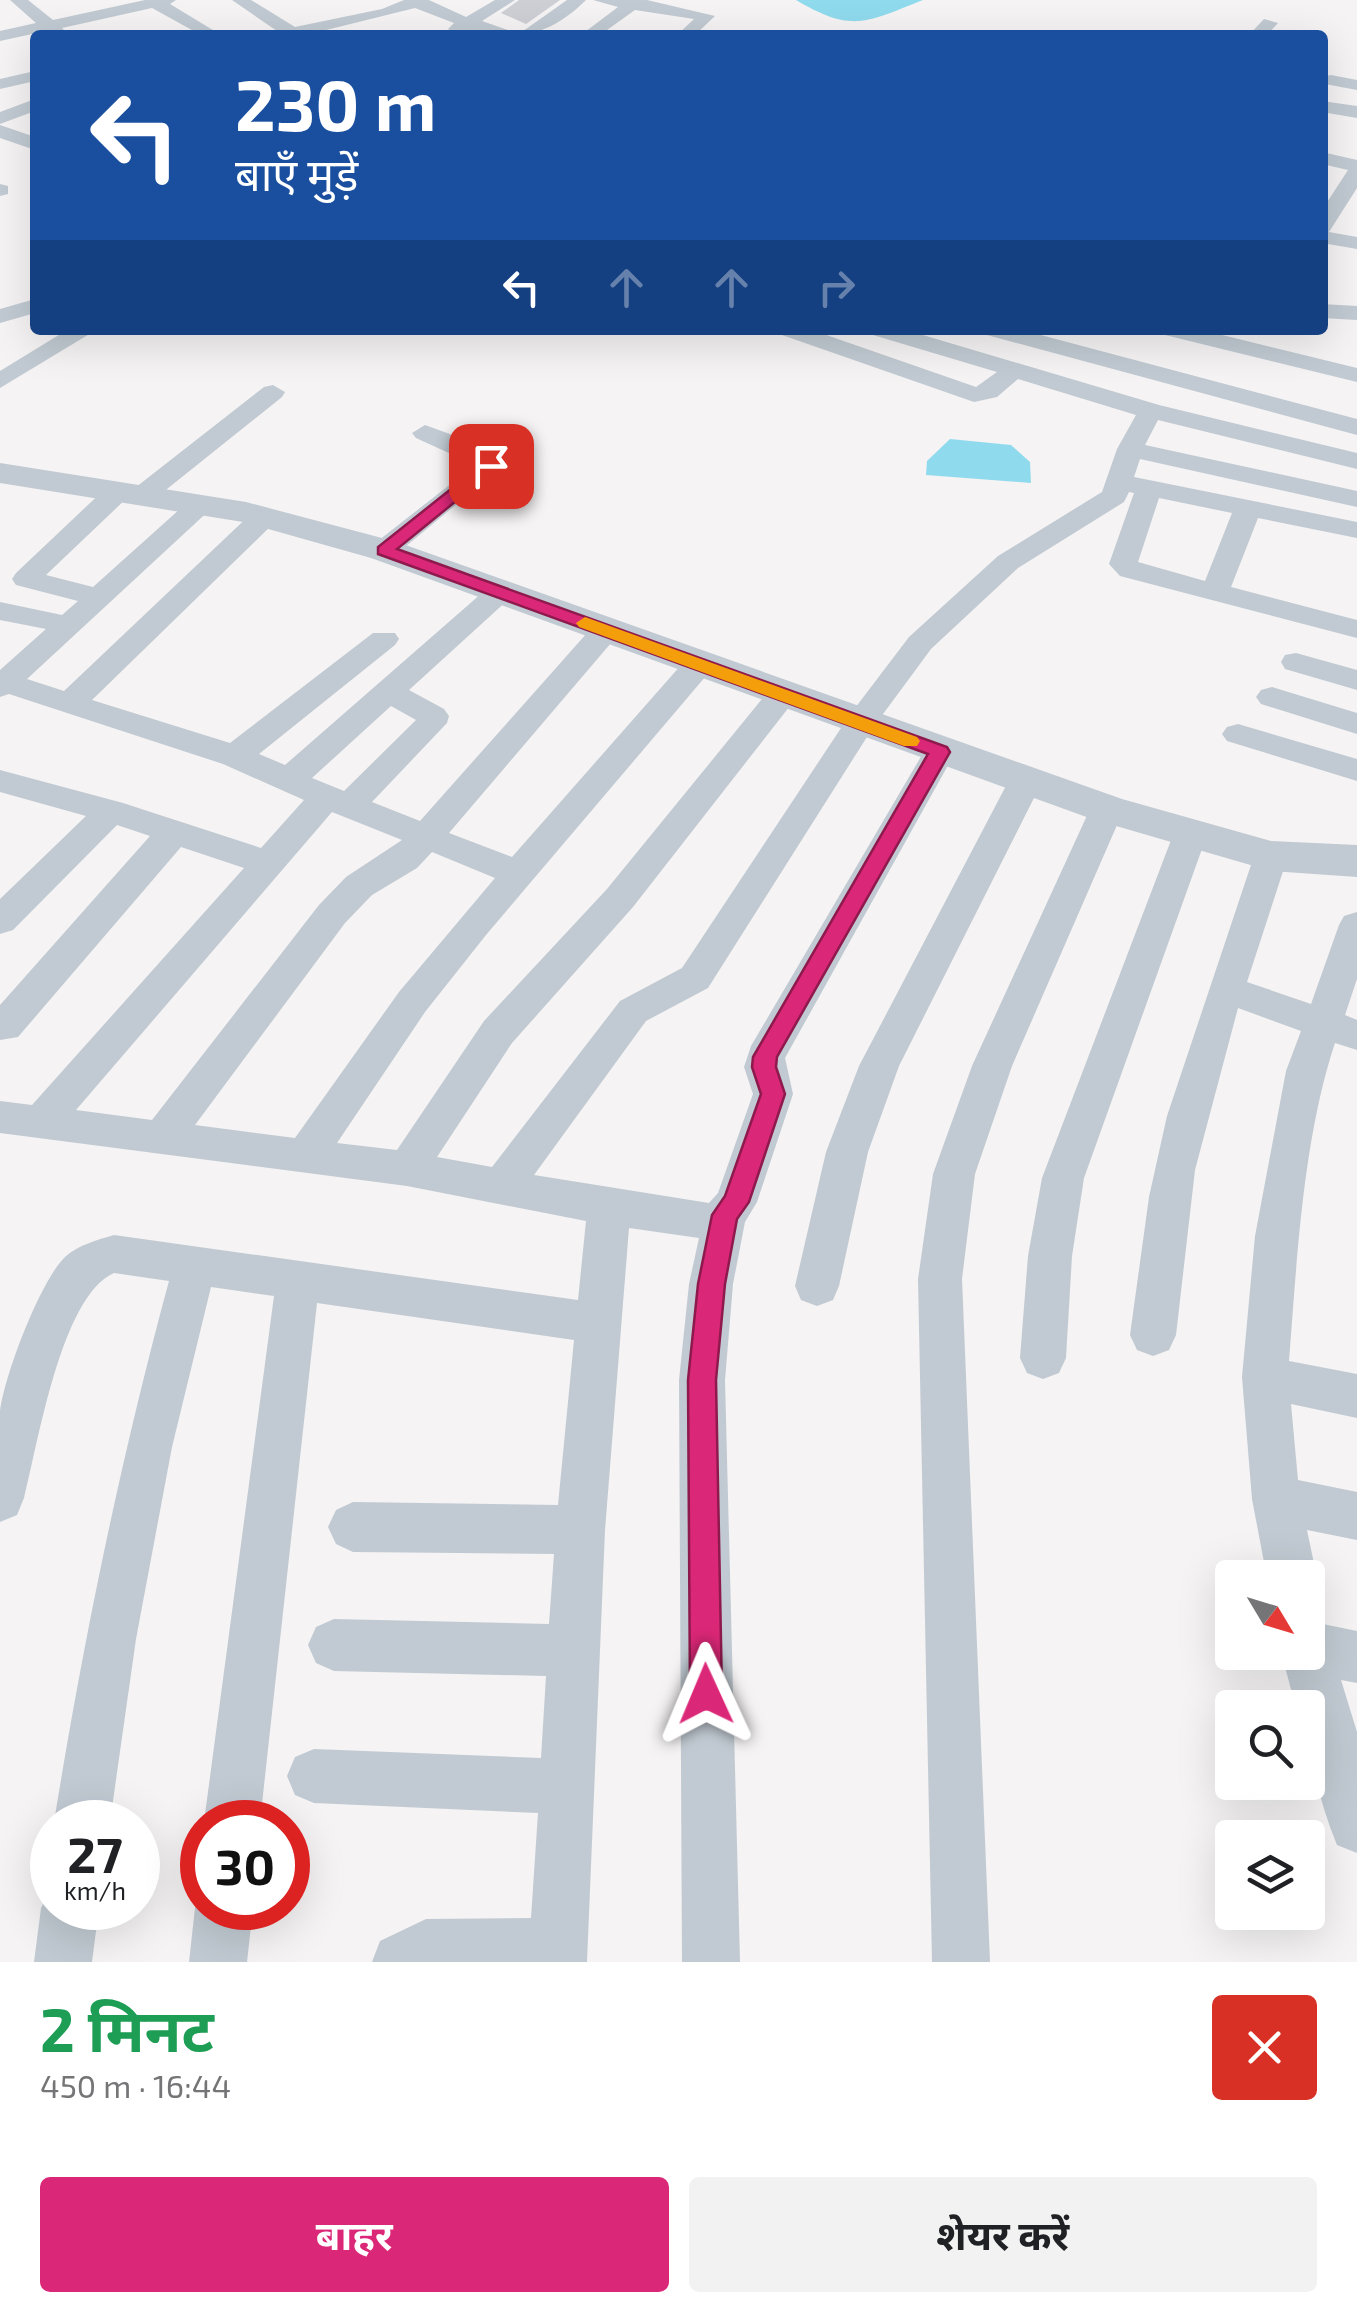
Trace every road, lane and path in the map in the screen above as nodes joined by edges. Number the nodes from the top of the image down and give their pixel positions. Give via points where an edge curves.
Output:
1 (98, 0) edge
2 (240, 0) edge
3 (363, 0) edge
4 (508, 0) edge
5 (578, 0) edge
6 (602, 0) edge
7 (688, 0) edge
8 (18, 1) edge
9 (416, 1) edge
10 (727, 1) edge
11 (162, 2) edge
12 (636, 2) edge
13 (0, 4) edge
14 (68, 6) dead end
15 (331, 6) dead end
16 (672, 10) junction
17 (116, 12) junction
18 (386, 13) junction
19 (707, 16) junction
20 (354, 20) junction
21 (140, 22) dead end
22 (466, 23) junction
23 (651, 26) dead end
24 (83, 27) edge
25 (56, 30) edge
26 (205, 30) edge
27 (281, 30) edge
28 (306, 30) edge
29 (373, 30) edge
30 (454, 30) edge
31 (492, 30) edge
32 (539, 30) edge
33 (596, 30) edge
34 (691, 30) edge
35 (30, 33) edge
36 (2, 37) edge
37 (30, 43) edge
38 (30, 63) edge
39 (0, 69) edge
40 (30, 77) edge
41 (1331, 80) dead end
42 (0, 84) edge
43 (1357, 85) edge
44 (1328, 107) edge
45 (1357, 112) edge
46 (0, 131) edge
47 (30, 142) edge
48 (1328, 166) edge
49 (1347, 192) edge
50 (1357, 217) edge
51 (1328, 238) edge
52 (1357, 243) edge
53 (30, 307) edge
54 (1328, 312) edge
55 (1357, 314) edge
56 (0, 316) edge
57 (76, 335) edge
58 (804, 335) edge
59 (897, 335) edge
60 (1014, 335) edge
61 (1193, 335) edge
62 (1012, 371) junction
63 (1357, 375) edge
64 (0, 381) edge
65 (273, 392) dead end
66 (1151, 411) junction
67 (1357, 427) edge
68 (424, 433) dead end
69 (1130, 449) junction
70 (1357, 460) edge
71 (5, 479) edge
72 (1120, 482) junction
73 (1149, 488) junction
74 (130, 493) junction
75 (1357, 499) edge
76 (200, 506) junction
77 (1248, 508) junction
78 (265, 516) junction
79 (1357, 530) edge
80 (384, 550) junction
81 (500, 592) junction
82 (1214, 593) junction
83 (100, 597) junction
84 (0, 612) edge
85 (1355, 623) edge
86 (68, 625) junction
87 (606, 630) junction
88 (384, 639) dead end
89 (1296, 662) dead end
90 (700, 663) junction
91 (1357, 680) edge
92 (2, 683) edge
93 (388, 692) junction
94 (782, 695) junction
95 (1272, 698) dead end
96 (70, 702) junction
97 (860, 723) junction
98 (1357, 724) edge
99 (1238, 734) dead end
100 (940, 752) junction
101 (235, 756) junction
102 (1357, 770) edge
103 (0, 780) edge
104 (289, 780) junction
105 (1025, 782) junction
106 (337, 801) junction
107 (1107, 809) junction
108 (111, 811) junction
109 (174, 832) junction
110 (1190, 835) junction
111 (426, 837) junction
112 (1271, 856) junction
113 (1357, 861) edge
114 (267, 863) junction
115 (520, 874) junction
116 (0, 921) edge
117 (1357, 925) edge
118 (1226, 989) junction
119 (4, 1026) dead end
120 (1340, 1029) edge
121 (21, 1119) edge
122 (163, 1136) junction
123 (306, 1155) junction
124 (407, 1168) junction
125 (504, 1185) junction
126 (609, 1207) junction
127 (725, 1215) junction
128 (195, 1265) junction
129 (298, 1280) junction
130 (816, 1286) dead end
131 (598, 1323) junction
132 (1153, 1334) dead end
133 (1043, 1358) dead end
134 (1265, 1377) junction
135 (1357, 1396) edge
136 (0, 1498) edge
137 (1276, 1500) junction
138 (1357, 1516) edge
139 (352, 1527) dead end
140 (580, 1530) junction
141 (1288, 1560) edge
142 (334, 1646) dead end
143 (574, 1651) junction
144 (1325, 1652) edge
145 (1357, 1657) edge
146 (1314, 1670) edge
147 (314, 1776) dead end
148 (567, 1788) junction
149 (85, 1800) edge
150 (235, 1800) edge
151 (1357, 1823) edge
152 (67, 1930) edge
153 (222, 1930) edge
154 (559, 1954) edge
155 (62, 1962) edge
156 (218, 1962) edge
157 (401, 1962) edge
158 (711, 1962) edge
159 (961, 1962) edge

1 - 17 street
2 - 27 street
3 - 18 street
4 - 22 street
5 - 32 street
6 - 12 street
7 - 16 street
8 - 13 street
8 - 25 street
9 - 18 street
9 - 22 street
10 - 19 street
11 - 17 street
11 - 26 street
12 - 16 street
12 - 33 street
14 - 24 street
15 - 20 street
16 - 19 street
16 - 23 street
17 - 24 street
18 - 20 street
19 - 34 street
20 - 28 street
20 - 29 street
21 - 24 street
22 - 30 street
22 - 31 street
24 - 25 street
35 - 36 street
36 - 37 street
38 - 39 street
40 - 42 street
41 - 43 street
44 - 45 street
46 - 47 street
48 - 49 street
49 - 50 street
51 - 52 street
53 - 56 street
54 - 55 street
57 - 64 street
58 - 62 street via 974,394 988,392
59 - 62 street
60 - 67 street
61 - 63 street
62 - 66 street
65 - 74 street
66 - 69 street
66 - 70 street
68 - 80 street via 478,454 491,466
69 - 72 street
69 - 75 street
71 - 74 street
72 - 73 street
72 - 97 street via 1099,508 1039,540 962,601 920,642
73 - 77 street
73 - 82 street via 1123,564
74 - 76 street
74 - 83 street via 26,579
76 - 78 street
76 - 83 street
77 - 79 street
77 - 82 street
78 - 80 street
78 - 96 street
80 - 81 street
81 - 87 street
81 - 93 street
82 - 85 street
83 - 86 street
84 - 86 street
86 - 92 street
87 - 90 street
87 - 111 street
88 - 101 street
89 - 91 street
90 - 94 street
90 - 115 street
92 - 96 street
93 - 104 street
93 - 106 street via 426,710 431,723
94 - 97 street
94 - 124 street via 620,898 498,1032
95 - 98 street
96 - 101 street
97 - 100 street
97 - 125 street via 695,978 633,1011
99 - 102 street
100 - 105 street
100 - 127 street via 765,1057 773,1094 736,1202
101 - 104 street
103 - 108 street
104 - 106 street
105 - 107 street
105 - 130 street via 879,1066 847,1152
106 - 111 street
106 - 114 street
107 - 110 street
107 - 159 street via 992,1066 954,1174 940,1279
108 - 109 street
108 - 116 street
109 - 114 street
109 - 119 street
110 - 112 street
110 - 133 street via 1063,1178
111 - 115 street
111 - 122 street via 332,914
112 - 113 street
112 - 118 street
114 - 121 street
115 - 123 street via 412,1002
117 - 120 street
118 - 120 street
118 - 132 street via 1182,1137
120 - 134 street via 1306,1071 1277,1236
121 - 122 street
122 - 123 street
123 - 124 street
124 - 125 street
125 - 126 street
126 - 127 street via 709,1221
126 - 131 street
127 - 158 street via 702,1380
128 - 129 street
128 - 136 street via 114,1254 93,1260 72,1280 46,1339
128 - 149 street via 148,1447
129 - 131 street
129 - 150 street
131 - 140 street
134 - 135 street
134 - 137 street
137 - 138 street
137 - 141 street
139 - 140 street
140 - 143 street
142 - 143 street
143 - 148 street
144 - 145 street
146 - 151 street
147 - 148 street
148 - 154 street
152 - 155 street
153 - 156 street
154 - 157 street via 426,1948

